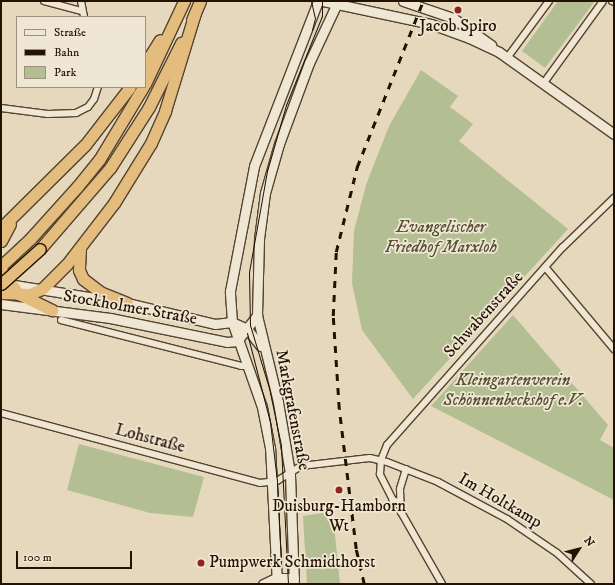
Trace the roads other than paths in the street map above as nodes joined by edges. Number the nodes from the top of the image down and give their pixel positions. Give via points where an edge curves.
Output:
1 (44, 1) edge
2 (81, 1) edge
3 (200, 1) edge
4 (318, 1) edge
5 (323, 1) edge
6 (403, 1) edge
7 (549, 1) edge
8 (603, 1) edge
9 (337, 2) edge
10 (183, 4) edge
11 (83, 14) edge
12 (194, 14) junction
13 (503, 55) junction
14 (146, 62) edge
15 (146, 82) edge
16 (543, 84) junction
17 (98, 88) edge
18 (129, 88) edge
19 (142, 88) edge
20 (1, 108) edge
21 (613, 132) edge
22 (614, 198) edge
23 (18, 212) junction
24 (1, 228) edge
25 (1, 241) edge
26 (80, 249) junction
27 (1, 266) edge
28 (546, 268) junction
29 (1, 269) edge
30 (4, 283) edge
31 (42, 289) junction
32 (1, 293) edge
33 (19, 294) junction
34 (127, 303) junction
35 (1, 304) edge
36 (52, 310) junction
37 (256, 315) junction
38 (61, 320) dead end
39 (232, 322) junction
40 (246, 328) junction
41 (238, 341) junction
42 (614, 349) edge
43 (264, 352) junction
44 (248, 366) junction
45 (1, 413) edge
46 (381, 460) junction
47 (406, 469) junction
48 (290, 473) junction
49 (272, 482) junction
50 (400, 503) junction
51 (276, 581) edge
52 (294, 581) edge
53 (263, 584) edge
54 (442, 584) edge
55 (591, 584) edge

1 - 11 street
2 - 11 street
3 - 12 highway
4 - 39 main road, Markgrafenstraße via 254,166 230,291
5 - 9 main road
6 - 13 main road via 453,18
7 - 13 street
8 - 16 street
9 - 13 main road via 431,24
9 - 37 main road, Markgrafenstraße via 309,63 279,144 265,193 259,239
10 - 14 highway
10 - 15 highway
12 - 26 highway via 176,82 151,143 114,203
12 - 30 highway, bridge via 166,76 132,136 88,196 40,249
13 - 16 main road
16 - 21 main road
17 - 20 street via 88,107 76,112 48,114
18 - 23 highway via 85,144
19 - 27 highway via 98,160 30,239
22 - 28 street, Schwabenstraße
23 - 24 highway
23 - 25 highway
26 - 31 highway
26 - 34 highway via 79,270 83,279 100,292
28 - 42 street
28 - 46 street, Schwabenstraße via 388,445
29 - 30 highway
30 - 31 main road, Stockholmer Straße
30 - 33 highway
31 - 33 highway
31 - 34 main road, Stockholmer Straße
32 - 33 highway
33 - 36 highway
34 - 39 main road, Stockholmer Straße via 215,324
35 - 36 main road, Stockholmer Straße
36 - 41 main road, Stockholmer Straße via 123,321 215,341
37 - 40 main road
37 - 43 main road, Markgrafenstraße
38 - 44 street, Stockholmer Straße
39 - 40 main road, Stockholmer Straße
39 - 41 main road, Markgrafenstraße
40 - 41 main road
40 - 43 main road
41 - 44 main road, Markgrafenstraße
43 - 48 main road, Markgrafenstraße via 278,402
44 - 49 main road, Markgrafenstraße via 262,407 270,448
45 - 49 street, Lohstraße via 260,484
46 - 47 street, Im Holtkamp
46 - 48 street via 370,458 301,466
46 - 50 street via 380,474 387,490 393,500
47 - 50 street via 400,489
47 - 55 street, Im Holtkamp via 473,500 518,525 557,553
48 - 49 street, Lohstraße
48 - 52 main road, Markgrafenstraße
49 - 51 main road, Markgrafenstraße
50 - 54 street via 401,512
51 - 52 main road
51 - 53 main road

